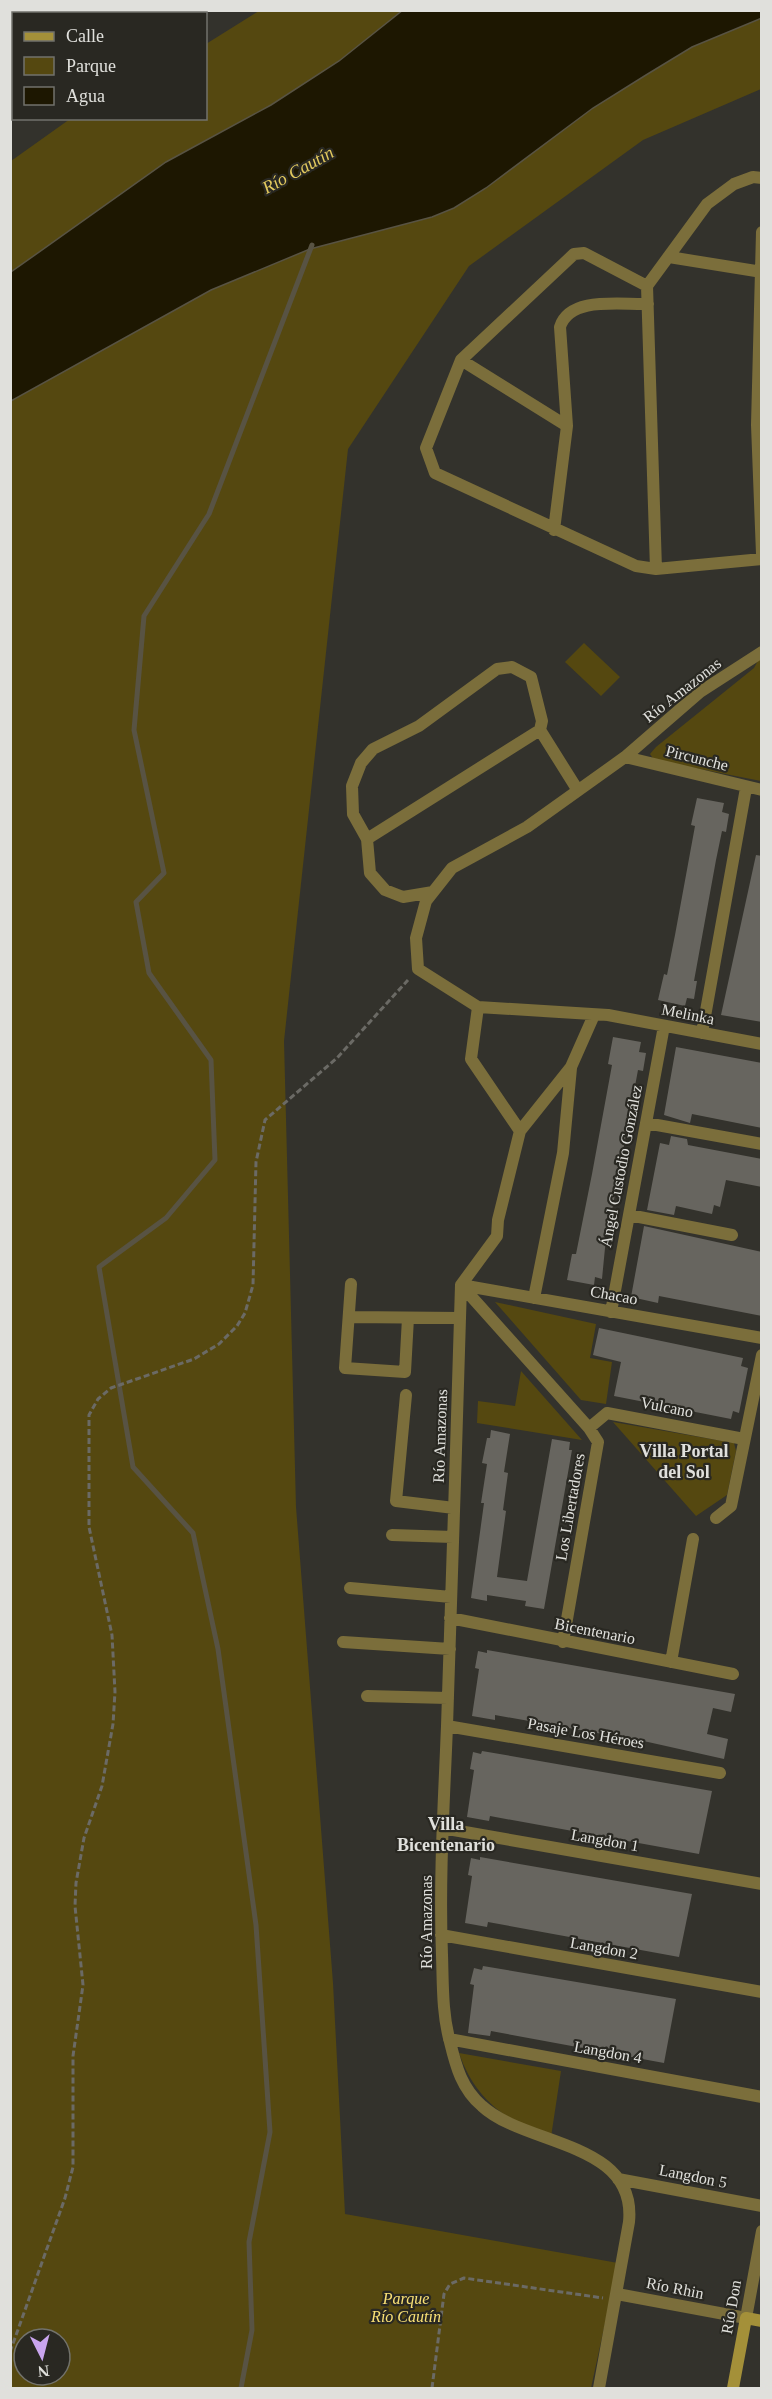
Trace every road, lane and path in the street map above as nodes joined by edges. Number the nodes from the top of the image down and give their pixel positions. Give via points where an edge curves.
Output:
1 (762, 178) edge
2 (762, 232) edge
3 (669, 257) junction
4 (761, 272) edge
5 (647, 286) junction
6 (648, 304) junction
7 (461, 360) junction
8 (759, 369) edge
9 (567, 426) junction
10 (554, 530) junction
11 (762, 554) edge
12 (762, 559) edge
13 (656, 569) junction
14 (762, 652) edge
15 (540, 730) junction
16 (625, 757) junction
17 (746, 788) junction
18 (577, 789) junction
19 (762, 790) edge
20 (367, 839) junction
21 (433, 892) junction
22 (418, 969) junction
23 (478, 1007) junction
24 (594, 1015) junction
25 (664, 1026) junction
26 (702, 1033) junction
27 (762, 1044) edge
28 (571, 1067) junction
29 (646, 1123) junction
30 (520, 1131) junction
31 (762, 1144) edge
32 (629, 1215) junction
33 (732, 1234) dead end
34 (351, 1284) dead end
35 (461, 1285) junction
36 (534, 1298) junction
37 (611, 1312) junction
38 (349, 1317) junction
39 (408, 1318) junction
40 (460, 1318) junction
41 (762, 1338) edge
42 (762, 1354) edge
43 (406, 1395) dead end
44 (589, 1428) junction
45 (744, 1439) junction
46 (454, 1508) junction
47 (716, 1518) dead end
48 (392, 1535) dead end
49 (453, 1537) junction
50 (693, 1539) dead end
51 (350, 1588) dead end
52 (451, 1597) junction
53 (450, 1618) junction
54 (343, 1642) dead end
55 (563, 1642) junction
56 (450, 1648) junction
57 (671, 1662) junction
58 (733, 1674) dead end
59 (367, 1696) dead end
60 (448, 1698) junction
61 (447, 1726) junction
62 (720, 1773) dead end
63 (442, 1828) junction
64 (762, 1884) edge
65 (441, 1935) junction
66 (762, 1992) edge
67 (449, 2039) junction
68 (762, 2097) edge
69 (618, 2179) junction
70 (762, 2206) edge
71 (762, 2231) edge
72 (613, 2296) junction
73 (746, 2318) junction
74 (762, 2321) edge
75 (10, 2352) edge
76 (432, 2388) edge
77 (599, 2388) edge
78 (733, 2388) edge

1 - 3 street via 734,184 707,204
2 - 4 street
3 - 4 street
3 - 5 street
4 - 8 street
5 - 6 street
5 - 7 street via 584,253 574,254
6 - 9 street via 589,306 564,316 560,327
6 - 13 street
7 - 9 street
7 - 10 street via 426,448 435,473
8 - 11 street
9 - 10 street
10 - 13 street via 636,566
12 - 13 street
14 - 16 street, Río Amazonas via 700,692
15 - 18 street
15 - 20 street
15 - 20 street via 542,721 531,677 512,667 497,669 419,726 373,749 361,763 352,786 353,814
16 - 17 street, Pircunche
16 - 18 street, Río Amazonas
17 - 19 street, Pircunche
17 - 26 street
18 - 21 street, Río Amazonas via 527,826 452,868
20 - 21 street via 370,873 385,890 403,897
21 - 22 street, Río Amazonas via 426,901 416,938
22 - 23 street
22 - 75 path via 337,1058 265,1120 256,1162 253,1285 237,1326 219,1344 194,1359 111,1388 98,1399 89,1415 89,1527 112,1635 113,1724 102,1786 84,1838 76,1883 83,1985 73,2056 73,2167
23 - 24 street, Melinka
23 - 30 street via 471,1059
24 - 25 street, Melinka
24 - 28 street
25 - 26 street, Melinka
25 - 29 street, Ángel Custodio González
26 - 27 street, Melinka
28 - 30 street
28 - 36 street via 563,1153
29 - 31 street
29 - 32 street, Ángel Custodio González
30 - 35 street via 497,1236
32 - 33 street
32 - 37 street, Ángel Custodio González
34 - 38 street
35 - 36 street, Chacao
35 - 40 street, Río Amazonas
35 - 44 street, Los Libertadores
36 - 37 street, Chacao
37 - 41 street, Chacao
38 - 39 street
38 - 39 street via 345,1368 405,1372
39 - 40 street
40 - 46 street, Río Amazonas
42 - 45 street
43 - 46 street via 396,1501
44 - 45 street, Vulcano via 607,1413
44 - 55 street, Los Libertadores via 598,1442
45 - 47 street via 731,1506
46 - 49 street, Río Amazonas
48 - 49 street
49 - 52 street, Río Amazonas
50 - 57 street
51 - 52 street
52 - 53 street, Río Amazonas
53 - 55 street, Bicentenario
53 - 56 street, Río Amazonas
54 - 56 street
55 - 57 street, Bicentenario
56 - 60 street, Río Amazonas
57 - 58 street, Bicentenario
59 - 60 street
60 - 61 street, Río Amazonas
61 - 62 street, Pasaje Los Héroes
61 - 63 street, Río Amazonas
63 - 64 street, Langdon 1
63 - 65 street, Río Amazonas
65 - 66 street, Langdon 2
65 - 67 street, Río Amazonas via 444,2014
67 - 68 street, Langdon 4
67 - 69 street, Río Amazonas via 459,2076 481,2106 506,2124 600,2160
69 - 70 street, Langdon 5
69 - 72 street, Río Amazonas via 630,2212
71 - 73 street, Río Don
72 - 73 street, Río Rhin
72 - 76 path via 464,2278 454,2281 444,2294
72 - 77 street, Río Amazonas
73 - 74 street, Río Rhin
73 - 78 street, Río Don

